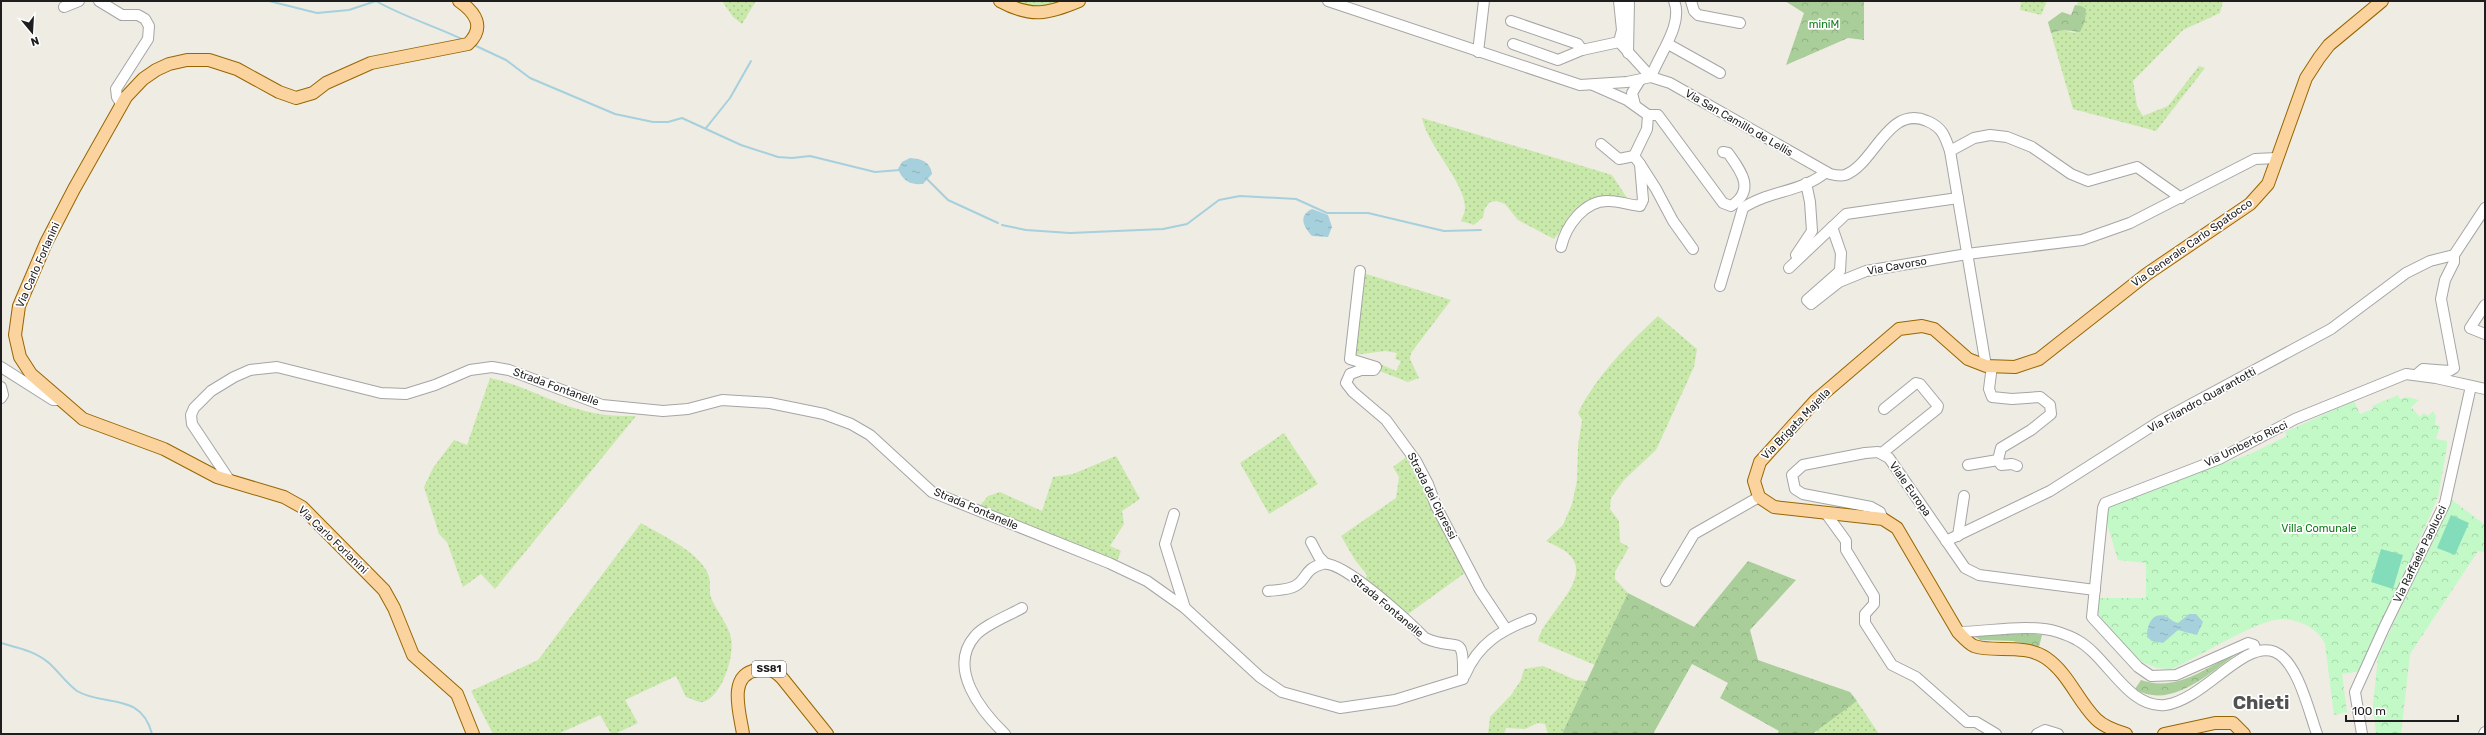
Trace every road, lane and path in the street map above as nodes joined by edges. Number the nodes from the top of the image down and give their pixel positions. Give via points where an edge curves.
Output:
1 (79, 1) edge
2 (99, 1) edge
3 (459, 1) edge
4 (1000, 1) edge
5 (1080, 1) edge
6 (1328, 1) edge
7 (1484, 1) edge
8 (1619, 1) edge
9 (1629, 1) edge
10 (1674, 1) edge
11 (1691, 1) edge
12 (2382, 1) edge
13 (64, 7) dead end
14 (1511, 21) dead end
15 (1740, 23) dead end
16 (1618, 42) junction
17 (1513, 44) dead end
18 (1668, 44) junction
19 (1582, 50) junction
20 (1478, 52) junction
21 (1628, 53) junction
22 (1720, 73) dead end
23 (1651, 77) junction
24 (1640, 80) junction
25 (1623, 82) junction
26 (1591, 84) junction
27 (1631, 102) junction
28 (122, 105) junction
29 (1648, 114) junction
30 (1601, 144) dead end
31 (1950, 151) junction
32 (1724, 152) dead end
33 (2277, 158) junction
34 (1637, 160) junction
35 (1826, 172) junction
36 (1806, 183) junction
37 (1958, 198) junction
38 (2181, 198) junction
39 (2485, 208) edge
40 (1832, 227) junction
41 (1561, 247) dead end
42 (1693, 249) dead end
43 (1968, 254) junction
44 (2454, 254) junction
45 (1360, 271) dead end
46 (1720, 286) dead end
47 (2485, 305) edge
48 (2485, 334) edge
49 (1989, 366) junction
50 (1, 367) edge
51 (2416, 375) junction
52 (2471, 386) junction
53 (1, 387) edge
54 (2485, 389) edge
55 (1, 398) edge
56 (60, 400) junction
57 (1884, 409) dead end
58 (1882, 453) junction
59 (1998, 460) junction
60 (1968, 465) dead end
61 (2018, 466) dead end
62 (230, 481) junction
63 (1964, 496) dead end
64 (1759, 498) junction
65 (1825, 512) junction
66 (1174, 514) dead end
67 (1883, 519) junction
68 (1958, 536) junction
69 (1946, 541) junction
70 (1311, 542) dead end
71 (1325, 563) junction
72 (1666, 580) dead end
73 (2095, 590) junction
74 (1268, 591) dead end
75 (1022, 608) dead end
76 (1185, 608) junction
77 (1531, 619) dead end
78 (1506, 629) junction
79 (1958, 632) junction
80 (2256, 651) junction
81 (1463, 679) junction
82 (2112, 732) edge
83 (473, 734) edge
84 (744, 734) edge
85 (827, 734) edge
86 (1005, 734) edge
87 (1996, 734) edge
88 (2037, 734) edge
89 (2058, 734) edge
90 (2126, 734) edge
91 (2164, 734) edge
92 (2244, 734) edge
93 (2317, 734) edge
94 (2362, 734) edge

1 - 13 street
2 - 28 street via 122,15 138,15 145,19 149,26 148,39 116,89
3 - 28 main road, Via Carlo Forlanini via 472,11 477,20 477,31 468,44 371,63 326,83 304,97 286,96 237,68 209,60 187,60 169,64 152,73 135,88
4 - 5 main road via 1016,10 1035,13 1056,10
6 - 20 street
7 - 20 street
8 - 16 street via 1622,30
9 - 21 street
10 - 18 street via 1677,8
11 - 15 street via 1698,15
12 - 33 main road, Via Generale Carlo Spatocco via 2329,45 2319,58 2306,78
14 - 19 street via 1578,44
16 - 19 street
16 - 21 street, Via San Camillo de Lellis
17 - 19 street via 1558,60
18 - 22 street
18 - 23 street
20 - 26 street via 1580,84
21 - 23 street, Via San Camillo de Lellis
23 - 24 street
23 - 35 street, Via San Camillo de Lellis via 1670,83
24 - 25 street
24 - 27 street via 1632,93
25 - 26 street
25 - 27 street
26 - 27 street
27 - 29 street
28 - 56 main road, Via Carlo Forlanini via 49,236 16,316 16,342 23,362 35,378
29 - 32 street via 1658,116 1723,202 1731,206 1740,200 1745,190 1744,178 1728,153
29 - 34 street via 1647,129
30 - 34 street via 1619,159
31 - 35 street, Via San Camillo de Lellis via 1945,135 1938,126 1921,118 1905,119 1890,129 1857,167 1845,175
31 - 37 street, Via San Camillo de Lellis
31 - 38 street via 1974,138 1990,135 2007,137 2032,147 2071,174 2088,181 2137,167
33 - 38 street, Via Cavorso via 2255,159
33 - 49 main road, Via Generale Carlo Spatocco via 2268,184 2250,204 2148,274 2039,359 2022,366
34 - 41 street via 1643,200 1640,206 1608,201 1596,202 1573,220 1565,233
34 - 42 street via 1673,221
35 - 36 street
36 - 40 street via 1812,231 1790,266
36 - 46 street via 1752,202 1743,208
37 - 40 street via 1857,211 1846,214
37 - 43 street, Via San Camillo de Lellis
38 - 43 street, Via Cavorso via 2130,223 2082,240
39 - 44 street
40 - 43 street, Via Cavorso via 1841,253 1840,271 1807,300 1811,304 1839,282 1866,271
43 - 49 street, Via San Camillo de Lellis
44 - 51 street via 2454,262 2445,280 2440,299 2454,368 2449,371 2424,369
44 - 68 street, Via Filandro Quarantotti via 2430,261 2406,273 2331,329 2160,421 2050,491
45 - 78 street, Strada dei Cipressi via 1350,359 1376,367 1374,370 1360,370 1350,374 1346,383 1386,420 1412,456 1480,590
47 - 48 street via 2470,328
49 - 59 street, Via San Camillo de Lellis via 1989,389 1992,397 2012,399 2040,396 2051,409 2051,414 2001,448
49 - 64 main road, Via Brigata Majella via 1968,359 1934,329 1916,326 1899,329 1816,400 1760,462 1754,481
50 - 56 street via 53,400
51 - 52 street, Via Umberto Ricci
51 - 73 street, Via Umberto Ricci via 2406,374 2294,419 2219,459 2105,503 2102,508
52 - 54 street, Via Umberto Ricci
52 - 94 street, Via Raffaele Paolucci via 2445,503 2356,692
53 - 55 street
56 - 62 main road, Via Carlo Forlanini via 83,419 164,450
57 - 58 street via 1916,383 1920,384 1938,406 1937,410
58 - 67 street, Viale Europa via 1865,452 1803,465 1792,475 1794,488 1803,494 1871,507 1880,512
58 - 69 street, Viale Europa via 1889,458
59 - 60 street
59 - 61 street via 2001,465
62 - 76 street, Strada Fontanelle via 192,424 191,415 194,408 211,391 250,370 277,367 381,393 406,394 470,370 492,367 509,370 602,405 663,411 688,409 722,400 770,403 824,414 851,424 870,435 932,492 1109,563 1147,581
62 - 83 main road, Via Carlo Forlanini via 284,497 302,507 384,590 413,655 457,694
63 - 68 street
64 - 65 main road via 1774,507
64 - 72 street via 1694,534
65 - 67 main road
65 - 87 street via 1846,541 1846,550 1874,596 1874,604 1865,614 1865,623 1892,665 1916,677 1967,722 1976,722
66 - 76 street via 1165,544
67 - 79 main road via 1896,528
68 - 69 street, Via Filandro Quarantotti
69 - 73 street, Viale Europa via 1965,568 1979,575
70 - 71 street
71 - 74 street via 1310,568 1296,586
71 - 81 street, Strada Fontanelle via 1335,565 1363,584 1425,638 1434,642 1451,642 1462,648
73 - 80 street via 2091,612 2094,621 2138,667 2151,676 2176,676 2248,643 2254,645
75 - 86 street via 976,635 966,651 965,667 971,690 992,721
76 - 81 street, Strada Fontanelle via 1260,677 1282,692 1314,702 1340,708 1382,702
77 - 78 street
78 - 81 street via 1478,653
79 - 80 street via 2019,629 2056,632 2078,640 2138,699 2155,705 2176,703 2186,699 2237,661
79 - 82 main road via 1975,646 2013,648 2044,657 2062,672 2096,720
80 - 93 street via 2274,651 2289,663 2296,675
82 - 90 main road
84 - 85 main road, SS81 via 737,688 740,679 761,669 768,669 782,678
88 - 89 street via 2045,730
91 - 92 main road via 2233,723

